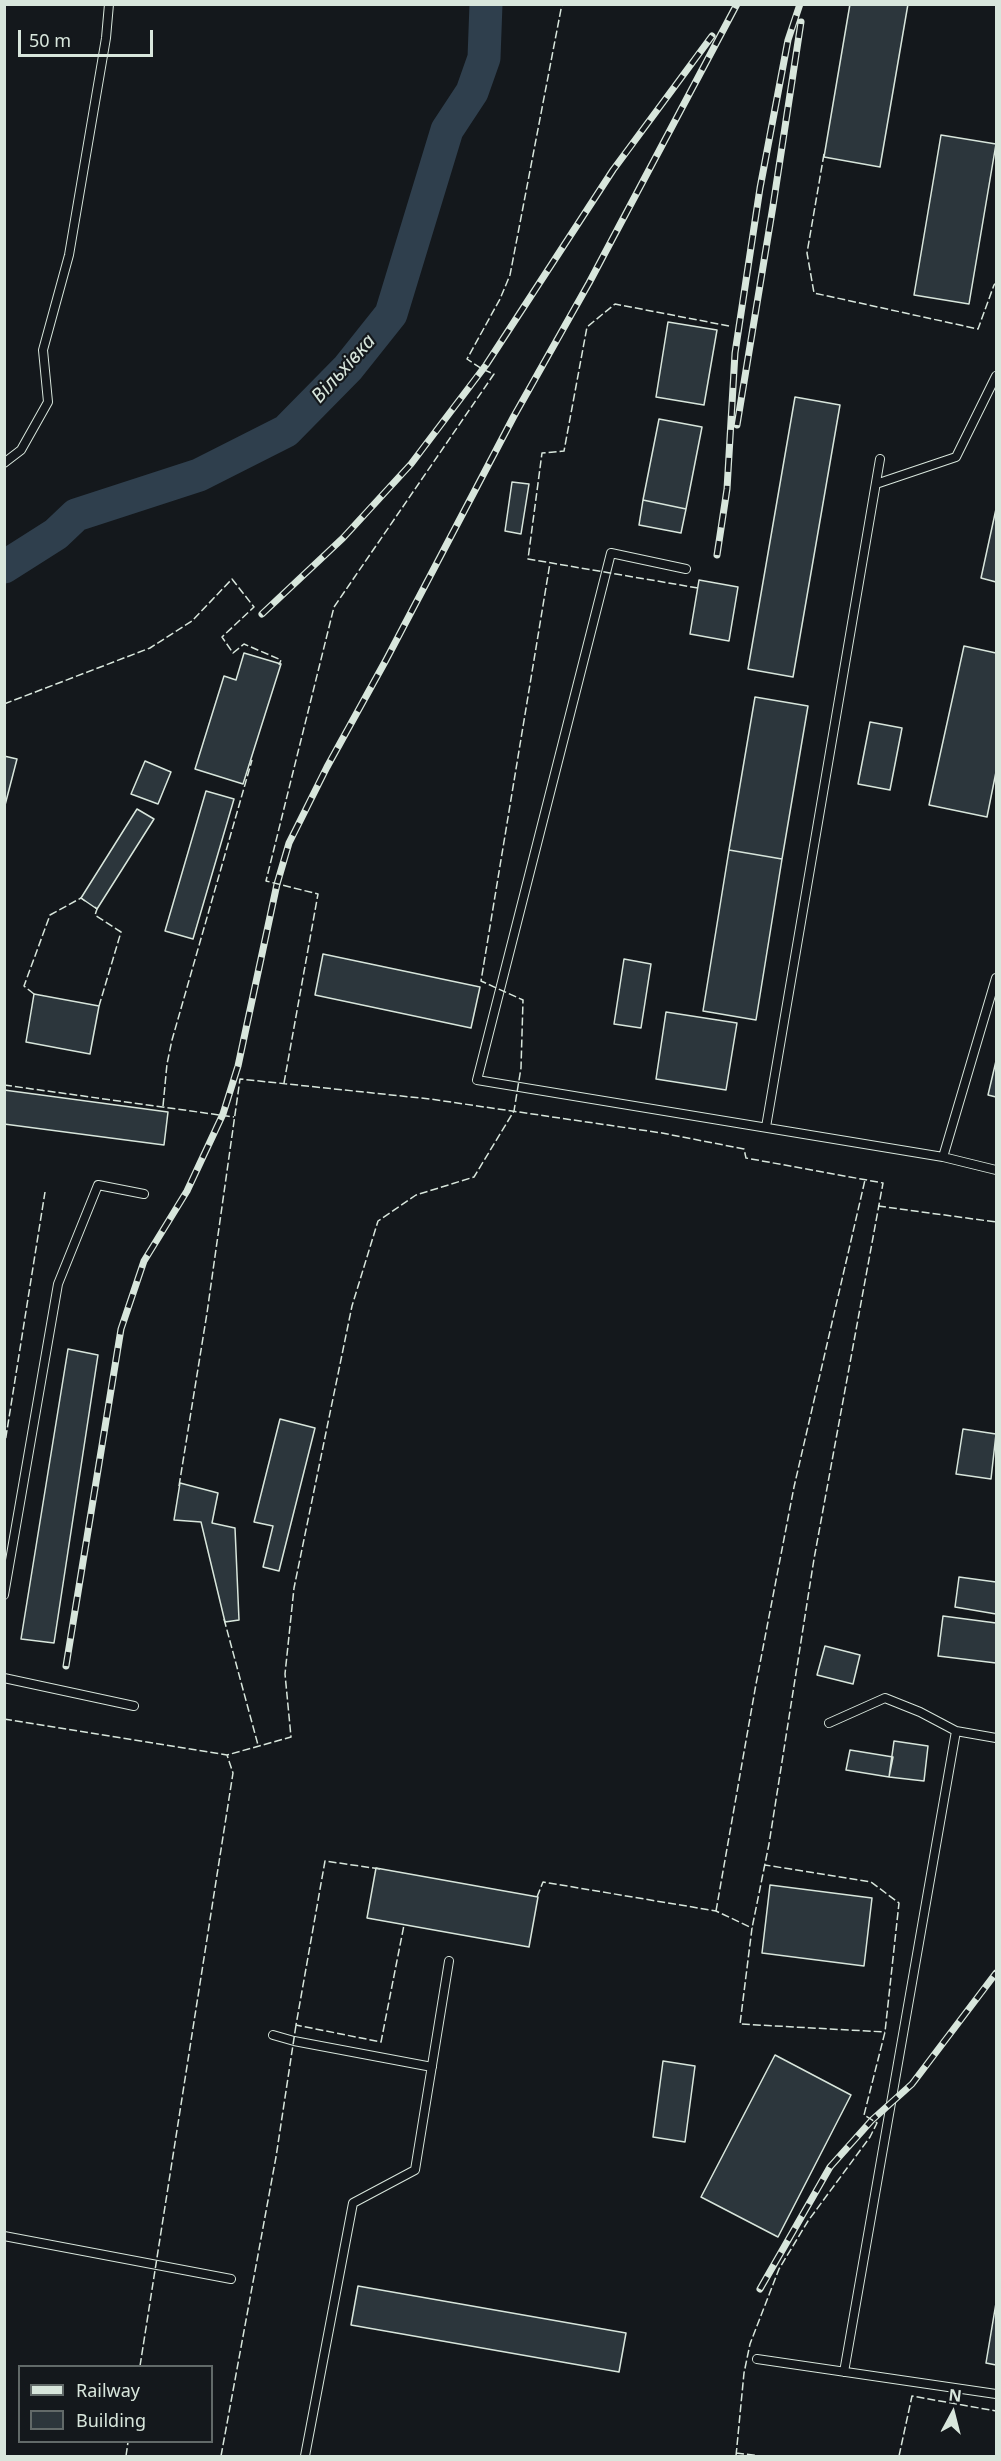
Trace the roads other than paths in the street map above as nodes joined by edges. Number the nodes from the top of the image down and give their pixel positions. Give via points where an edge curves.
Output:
1 (109, 4) edge
2 (996, 376) edge
3 (880, 459) dead end
4 (4, 463) edge
5 (876, 484) junction
6 (686, 569) dead end
7 (996, 978) edge
8 (766, 1127) junction
9 (943, 1157) junction
10 (996, 1170) edge
11 (144, 1194) dead end
12 (4, 1595) edge
13 (4, 1678) edge
14 (134, 1706) dead end
15 (829, 1723) dead end
16 (956, 1731) junction
17 (996, 1738) edge
18 (450, 1961) dead end
19 (273, 2035) dead end
20 (432, 2067) junction
21 (4, 2236) edge
22 (231, 2279) dead end
23 (757, 2359) dead end
24 (844, 2372) junction
25 (996, 2394) edge
26 (305, 2457) edge

1 - 4 lane via 69,255 43,350 48,402 21,450
2 - 5 lane via 956,457
3 - 5 lane
5 - 8 lane
6 - 8 lane via 611,553 477,1080
7 - 9 lane
8 - 9 lane
9 - 10 lane
11 - 12 lane via 98,1185 58,1284
13 - 14 lane
15 - 16 lane via 885,1698
16 - 17 lane
16 - 24 lane
18 - 20 lane
19 - 20 lane
20 - 26 lane via 415,2170 353,2203
21 - 22 lane
23 - 24 lane
24 - 25 lane

